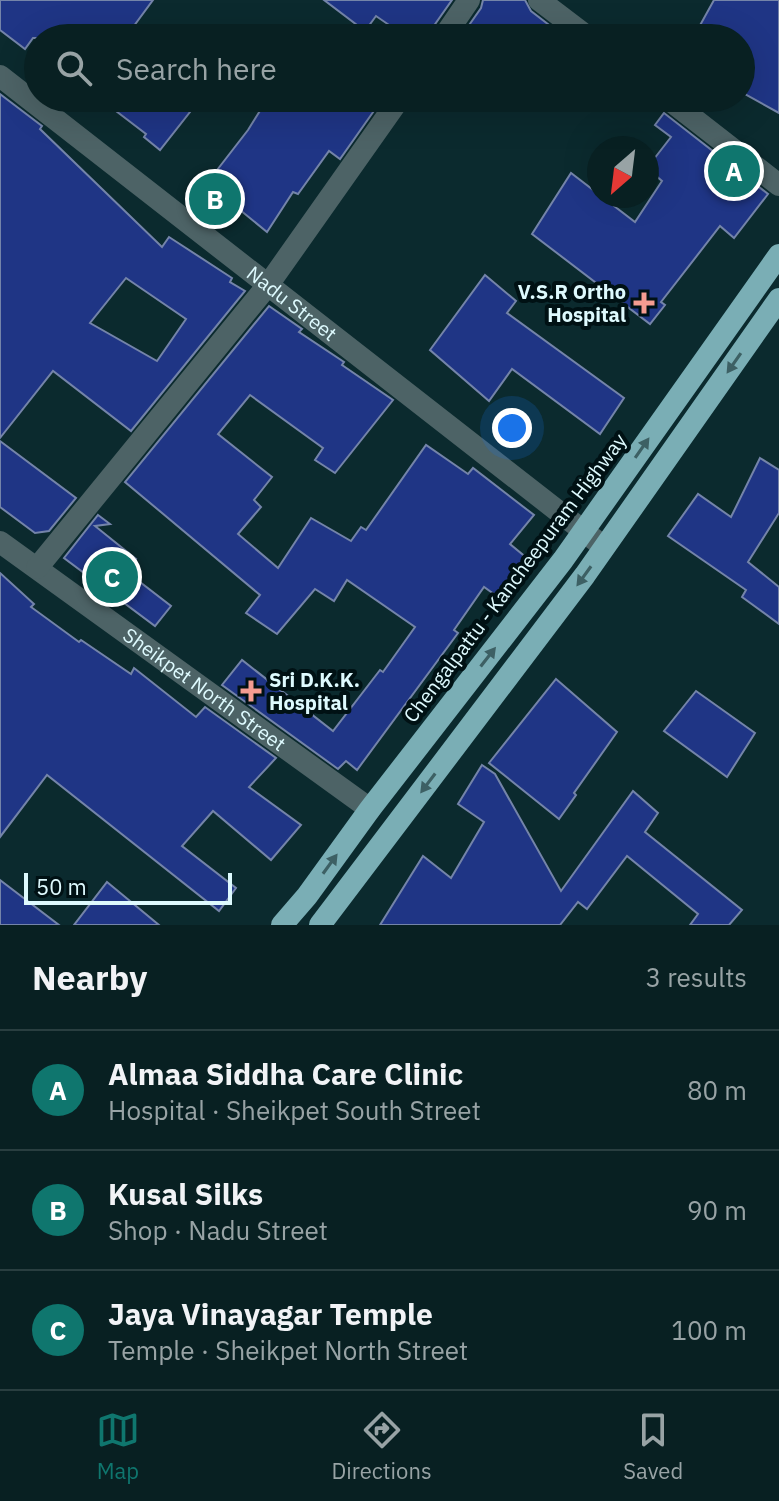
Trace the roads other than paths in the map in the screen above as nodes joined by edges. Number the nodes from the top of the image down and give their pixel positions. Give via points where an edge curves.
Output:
1 (469, 0) edge
2 (539, 0) edge
3 (453, 24) edge
4 (571, 24) edge
5 (0, 76) edge
6 (24, 95) edge
7 (46, 112) edge
8 (390, 112) edge
9 (685, 112) edge
10 (779, 185) edge
11 (779, 255) edge
12 (268, 285) junction
13 (779, 299) edge
14 (583, 531) junction
15 (0, 542) edge
16 (604, 547) junction
17 (37, 568) junction
18 (370, 809) junction
19 (282, 925) edge
20 (320, 925) edge

1 - 3 street
2 - 4 street
5 - 6 street, Nadu Street
7 - 12 street, Nadu Street
8 - 12 street
9 - 10 street
14 -> 11 highway, Chengalpattu - Kancheepuram Highway
12 - 14 street, Nadu Street
12 - 17 street
13 -> 16 highway
14 - 16 street, Nadu Street
18 -> 14 highway, Chengalpattu - Kancheepuram Highway
15 - 17 street, Sheikpet North Street
16 -> 20 highway
17 - 18 street, Sheikpet North Street
19 -> 18 highway, Chengalpattu - Kancheepuram Highway

